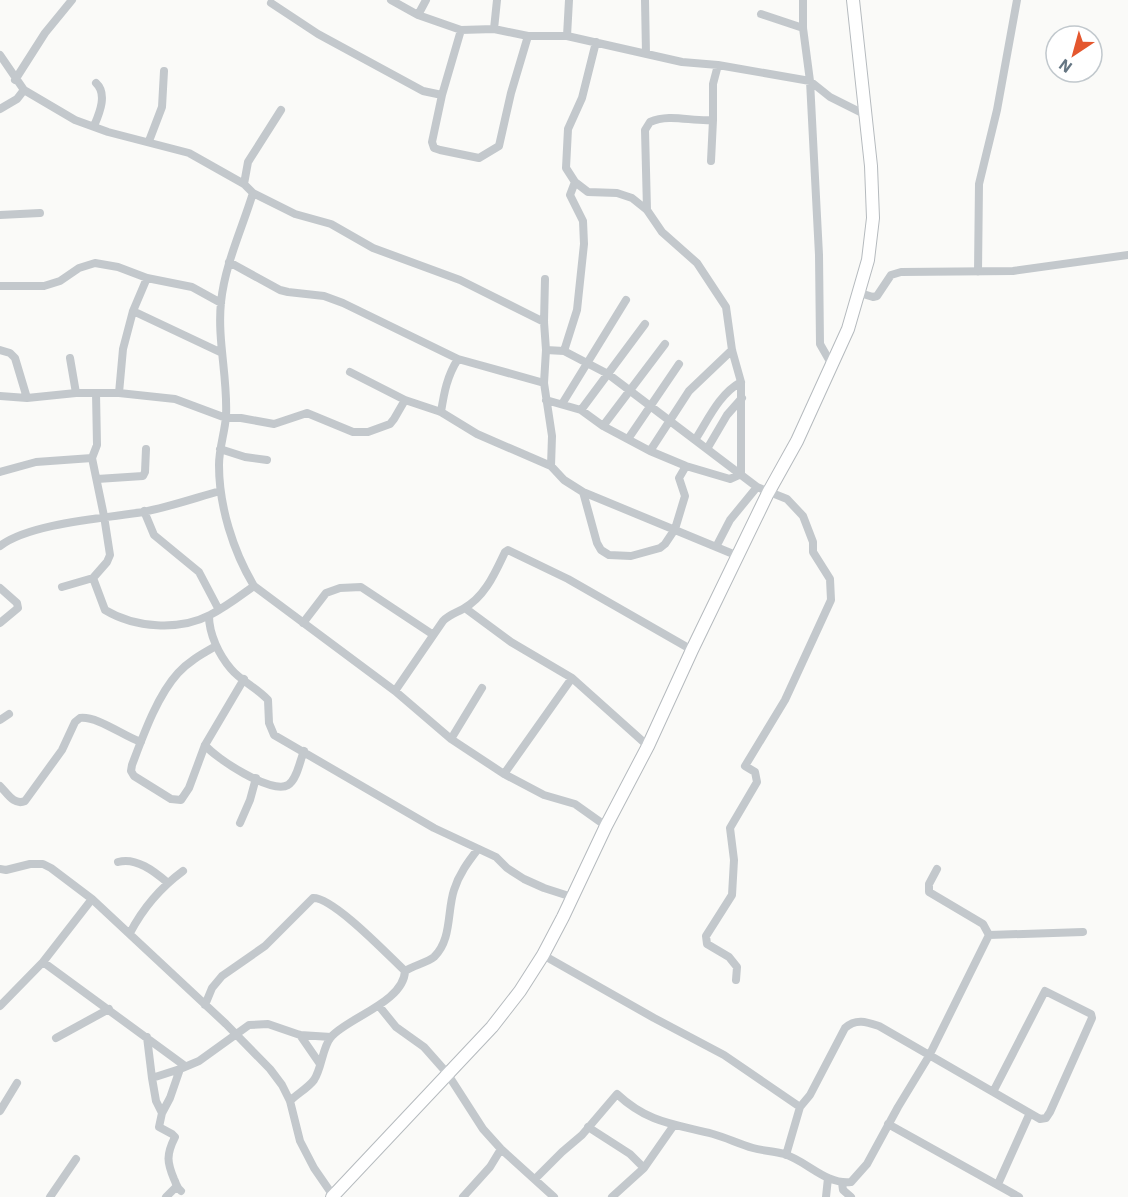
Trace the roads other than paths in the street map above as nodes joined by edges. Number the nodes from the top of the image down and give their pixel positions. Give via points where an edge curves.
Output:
1 (72, 0) edge
2 (391, 0) edge
3 (426, 0) edge
4 (497, 0) edge
5 (569, 0) edge
6 (645, 0) edge
7 (802, 0) edge
8 (853, 0) edge
9 (1017, 0) edge
10 (271, 3) dead end
11 (761, 14) dead end
12 (418, 15) junction
13 (803, 28) junction
14 (494, 29) junction
15 (461, 30) junction
16 (528, 36) junction
17 (567, 36) junction
18 (596, 42) junction
19 (646, 54) junction
20 (0, 55) edge
21 (718, 65) junction
22 (164, 71) dead end
23 (15, 80) junction
24 (810, 81) junction
25 (96, 83) dead end
26 (24, 90) junction
27 (442, 94) junction
28 (0, 109) edge
29 (281, 110) dead end
30 (866, 115) junction
31 (714, 120) junction
32 (94, 126) junction
33 (149, 141) junction
34 (711, 161) dead end
35 (574, 182) junction
36 (244, 184) junction
37 (253, 193) junction
38 (647, 210) junction
39 (40, 213) dead end
40 (0, 215) edge
41 (1128, 255) edge
42 (229, 262) junction
43 (978, 272) junction
44 (147, 278) junction
45 (546, 279) dead end
46 (0, 286) edge
47 (860, 293) junction
48 (626, 300) dead end
49 (221, 303) junction
50 (134, 311) junction
51 (544, 322) junction
52 (645, 324) dead end
53 (665, 344) dead end
54 (546, 350) junction
55 (732, 350) junction
56 (0, 351) edge
57 (564, 351) junction
58 (222, 353) junction
59 (70, 358) dead end
60 (458, 359) junction
61 (587, 363) junction
62 (679, 364) dead end
63 (832, 365) junction
64 (351, 372) dead end
65 (608, 374) junction
66 (741, 382) junction
67 (544, 383) junction
68 (630, 392) junction
69 (76, 393) junction
70 (96, 393) junction
71 (119, 393) junction
72 (0, 396) edge
73 (27, 398) junction
74 (742, 398) junction
75 (405, 400) junction
76 (546, 400) junction
77 (562, 404) junction
78 (650, 406) junction
79 (581, 410) junction
80 (441, 412) junction
81 (226, 418) junction
82 (669, 422) junction
83 (603, 426) junction
84 (628, 440) junction
85 (695, 440) junction
86 (146, 449) dead end
87 (220, 449) junction
88 (707, 449) junction
89 (651, 451) junction
90 (93, 458) junction
91 (267, 460) dead end
92 (551, 466) junction
93 (686, 466) junction
94 (0, 472) edge
95 (741, 474) junction
96 (97, 479) junction
97 (762, 490) junction
98 (220, 491) junction
99 (583, 492) junction
100 (144, 512) junction
101 (104, 516) junction
102 (675, 529) junction
103 (0, 546) edge
104 (716, 547) junction
105 (738, 556) junction
106 (93, 578) junction
107 (254, 586) junction
108 (62, 587) dead end
109 (0, 588) edge
110 (465, 608) junction
111 (219, 610) junction
112 (208, 616) junction
113 (0, 623) edge
114 (303, 623) junction
115 (432, 634) junction
116 (216, 646) junction
117 (692, 650) junction
118 (572, 678) junction
119 (244, 679) junction
120 (482, 688) dead end
121 (395, 691) junction
122 (9, 714) dead end
123 (0, 720) edge
124 (451, 739) junction
125 (141, 742) junction
126 (205, 745) junction
127 (648, 746) junction
128 (303, 750) junction
129 (504, 774) junction
130 (256, 778) junction
131 (0, 786) edge
132 (240, 824) dead end
133 (606, 826) junction
134 (478, 849) junction
135 (118, 862) dead end
136 (0, 869) edge
137 (937, 869) dead end
138 (183, 871) dead end
139 (168, 883) junction
140 (572, 897) junction
141 (92, 899) junction
142 (1083, 932) dead end
143 (130, 933) junction
144 (989, 935) junction
145 (543, 955) junction
146 (43, 962) junction
147 (405, 971) junction
148 (736, 980) dead end
149 (204, 1005) junction
150 (0, 1006) edge
151 (379, 1006) junction
152 (109, 1010) junction
153 (236, 1035) junction
154 (300, 1035) junction
155 (147, 1037) junction
156 (331, 1037) junction
157 (56, 1038) dead end
158 (929, 1056) junction
159 (320, 1064) junction
160 (183, 1068) junction
161 (447, 1073) junction
162 (152, 1078) junction
163 (17, 1083) dead end
164 (993, 1092) junction
165 (290, 1101) junction
166 (800, 1107) junction
167 (0, 1111) edge
168 (162, 1113) junction
169 (1029, 1115) junction
170 (888, 1124) junction
171 (674, 1125) junction
172 (588, 1127) junction
173 (501, 1149) junction
174 (786, 1155) junction
175 (76, 1159) dead end
176 (644, 1168) junction
177 (828, 1178) junction
178 (535, 1179) junction
179 (842, 1183) junction
180 (998, 1184) junction
181 (545, 1193) edge
182 (333, 1196) edge
183 (50, 1197) edge
184 (166, 1197) edge
185 (463, 1197) edge
186 (554, 1197) edge
187 (612, 1197) edge
188 (826, 1197) edge
189 (851, 1197) edge
190 (1019, 1197) edge

1 - 23 street
2 - 12 street
3 - 12 street
4 - 14 street
5 - 17 street
6 - 19 street
7 - 13 street
8 - 30 main road
9 - 43 street via 998,110 978,184
10 - 27 street via 318,34 423,91
11 - 13 street
12 - 15 street
13 - 24 street
14 - 15 street
14 - 16 street
15 - 27 street
16 - 17 street
16 - 27 street via 499,146 479,158 434,148
17 - 18 street
18 - 19 street
18 - 35 street via 567,137 566,168
19 - 21 street
20 - 23 street
21 - 24 street
21 - 31 street via 712,84
22 - 33 street via 162,107
23 - 26 street
24 - 30 street via 830,97
24 - 63 street via 820,345
25 - 32 street via 101,91 102,109
26 - 28 street
26 - 32 street via 75,120
29 - 36 street via 248,162
30 - 47 main road via 873,218
31 - 34 street
31 - 38 street via 696,122 667,117 650,122 645,130
32 - 33 street
33 - 36 street via 189,153
35 - 38 street via 588,192 632,198
35 - 57 street via 570,195 583,220 584,244 577,310
36 - 37 street
37 - 42 street
37 - 51 street via 295,214 331,224 374,248 460,280
38 - 55 street via 662,232 697,263 726,307
39 - 40 street
41 - 43 street
42 - 49 street
42 - 60 street via 280,290 324,296 343,303
43 - 47 street via 895,274 877,296
44 - 46 street via 95,263 44,286
44 - 49 street via 192,287
44 - 50 street
45 - 51 street
47 - 63 main road
48 - 61 street
49 - 58 street
50 - 58 street
50 - 71 street via 123,349
51 - 54 street
52 - 65 street
53 - 68 street
54 - 57 street
54 - 67 street
55 - 66 street
55 - 82 street via 689,391
56 - 73 street via 15,358
57 - 61 street
58 - 81 street
59 - 69 street
60 - 67 street
60 - 80 street via 445,387
61 - 65 street
61 - 77 street
62 - 78 street
63 - 97 main road via 797,441
64 - 75 street
65 - 68 street
65 - 79 street
66 - 74 street
66 - 85 street via 719,401
67 - 76 street
68 - 78 street
68 - 83 street
69 - 70 street
69 - 73 street
70 - 71 street
70 - 90 street via 97,446
71 - 81 street via 175,399
72 - 73 street
74 - 88 street
74 - 95 street
75 - 80 street
75 - 81 street via 390,424 368,432 353,432 307,413 274,424
76 - 77 street
76 - 92 street via 552,436
77 - 79 street
78 - 82 street
78 - 84 street
79 - 83 street
80 - 92 street via 477,434
81 - 87 street
82 - 85 street
82 - 89 street
83 - 84 street
84 - 89 street
85 - 88 street
86 - 96 street via 143,476
87 - 91 street via 245,458
87 - 98 street
88 - 95 street
89 - 93 street
90 - 94 street via 36,462
90 - 96 street
92 - 99 street
93 - 95 street via 730,479
93 - 102 street via 679,478 685,496
95 - 97 street
96 - 101 street
97 - 104 street via 730,520
97 - 105 main road
97 - 148 street via 787,499 803,516 813,552 830,579 831,600 785,700 745,766 756,772 756,782 730,828 734,860 732,895 706,936 707,944 729,957 737,967
98 - 100 street
98 - 107 street via 241,564
99 - 102 street
99 - 102 street via 597,543 609,555 631,556 660,548
100 - 101 street
100 - 111 street via 154,535 199,572
101 - 103 street via 21,535
101 - 106 street via 110,555
102 - 104 street
104 - 105 street
105 - 117 main road
106 - 108 street
106 - 112 street via 105,610 124,620 173,625
107 - 111 street
107 - 114 street
109 - 113 street via 18,608
110 - 115 street via 449,615
110 - 117 street via 492,580 508,550 568,579
110 - 118 street via 511,642
111 - 112 street
112 - 116 street
114 - 115 street via 326,593 361,587
114 - 121 street
115 - 121 street
116 - 119 street via 231,669
116 - 125 street via 177,674
117 - 127 main road
118 - 127 street
118 - 129 street
119 - 126 street
119 - 128 street via 268,700 274,735
120 - 124 street
121 - 124 street
122 - 123 street
124 - 129 street
125 - 126 street via 131,771 134,776 177,801 189,788
125 - 131 street via 93,719 80,718 63,750 25,801 15,801
126 - 130 street via 222,760
127 - 133 main road
128 - 130 street via 288,785 272,786
128 - 134 street via 434,828
129 - 133 street via 544,795 575,804
130 - 132 street
133 - 140 main road
134 - 140 street via 496,857 524,879
134 - 147 street via 462,870 439,950 433,958
135 - 139 street via 132,861
136 - 141 street via 43,864
137 - 144 street via 928,884 929,892 983,924
138 - 139 street
139 - 143 street via 140,914
140 - 145 main road
141 - 143 street
141 - 146 street
142 - 144 street
143 - 149 street
144 - 158 street
145 - 161 main road via 492,1027
145 - 166 street via 724,1055
146 - 150 street
146 - 152 street
147 - 149 street via 349,919 320,898 313,898 265,946 222,976
147 - 151 street via 399,988
149 - 153 street
151 - 156 street
151 - 161 street via 396,1027 424,1047
152 - 155 street
152 - 157 street
153 - 154 street via 249,1025 268,1024
153 - 160 street
153 - 165 street via 270,1069
154 - 156 street
154 - 159 street
155 - 160 street
155 - 162 street
156 - 159 street
158 - 164 street
158 - 166 street via 879,1026 855,1022 845,1028
158 - 170 street
159 - 165 street via 314,1079
160 - 162 street
160 - 168 street
161 - 173 street via 483,1129
161 - 182 main road
162 - 168 street
163 - 167 street
164 - 169 street
164 - 169 street via 1045,990 1086,1011 1092,1018 1050,1113 1040,1119
165 - 182 street via 300,1140
166 - 174 street
168 - 184 street via 159,1127 175,1137 169,1149 169,1170 179,1189
169 - 180 street
170 - 179 street via 867,1164 851,1182
170 - 180 street
171 - 172 street via 639,1113 617,1094
171 - 174 street
171 - 176 street
172 - 176 street via 630,1154
172 - 178 street
173 - 178 street
173 - 185 street
174 - 177 street
175 - 183 street
176 - 187 street
177 - 179 street
177 - 188 street
178 - 181 street
179 - 189 street
180 - 190 street
181 - 186 street

